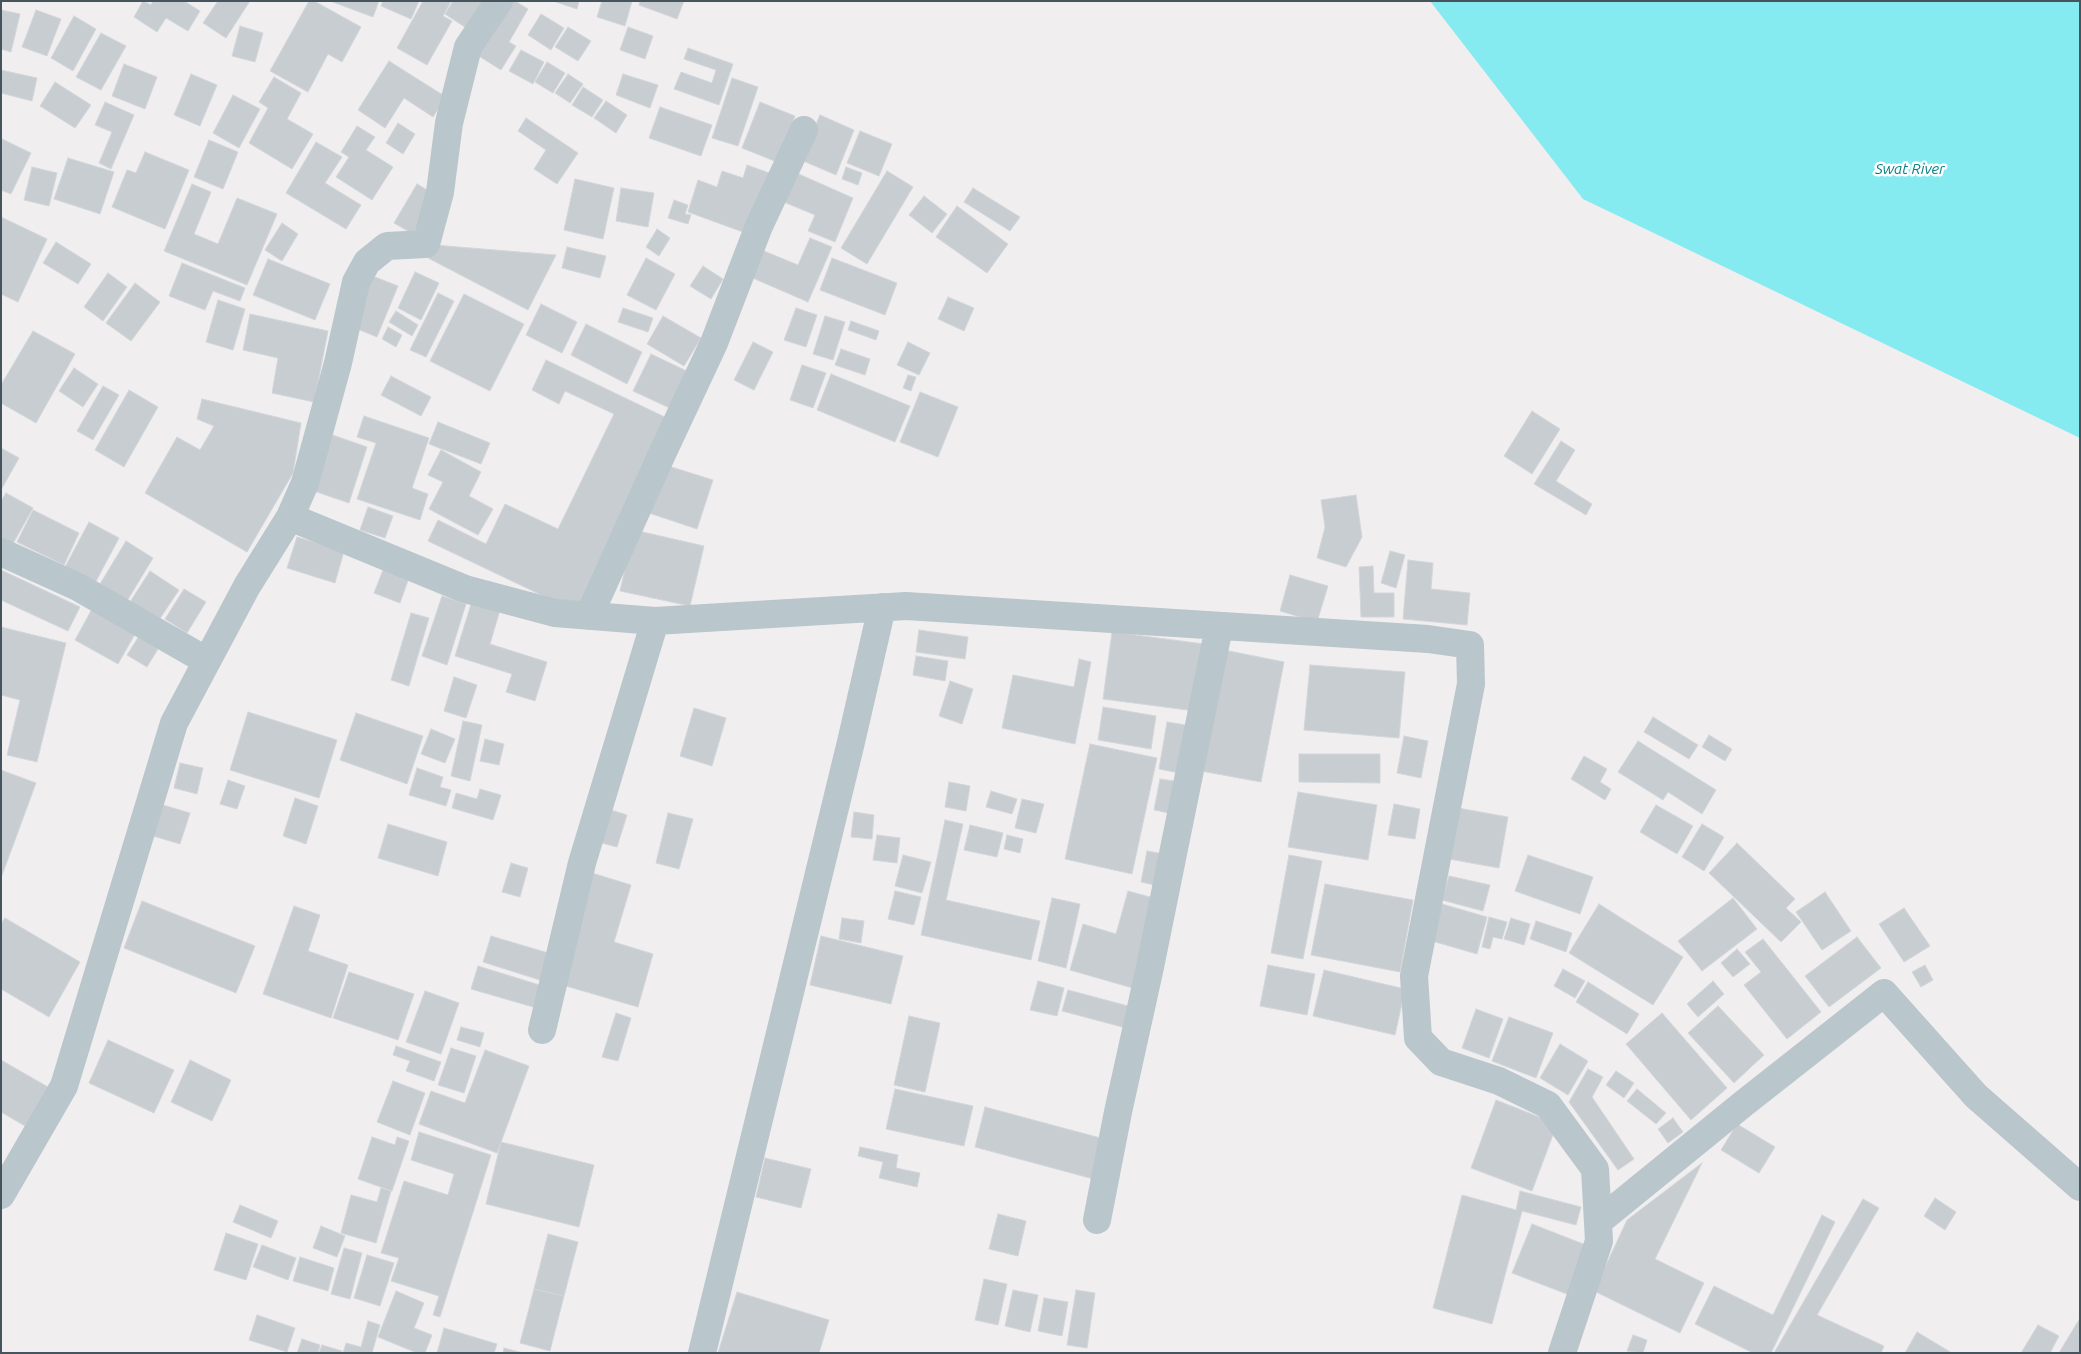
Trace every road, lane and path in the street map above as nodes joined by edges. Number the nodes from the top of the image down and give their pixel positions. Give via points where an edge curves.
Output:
1 (499, 1) edge
2 (804, 130) dead end
3 (290, 517) junction
4 (1, 552) edge
5 (882, 607) junction
6 (590, 616) junction
7 (655, 621) junction
8 (1219, 627) junction
9 (206, 661) junction
10 (542, 1030) dead end
11 (2080, 1187) edge
12 (1, 1195) edge
13 (1097, 1220) dead end
14 (1598, 1222) junction
15 (702, 1353) edge
16 (1562, 1353) edge

1 - 3 street via 468,47 449,123 440,192 426,244 387,246 367,262 356,282 305,483
2 - 6 street via 759,226 714,343
3 - 6 street via 465,589 555,613
3 - 9 street
4 - 9 street via 78,587
5 - 7 street
5 - 8 street
5 - 15 street
6 - 7 street
7 - 10 street via 582,863
8 - 13 street
8 - 14 street via 1470,645 1471,684 1414,976 1418,1038 1441,1062 1499,1081 1548,1105 1595,1169
9 - 12 street via 174,723 64,1086
11 - 14 street via 1976,1096 1884,993
14 - 16 street via 1599,1241

